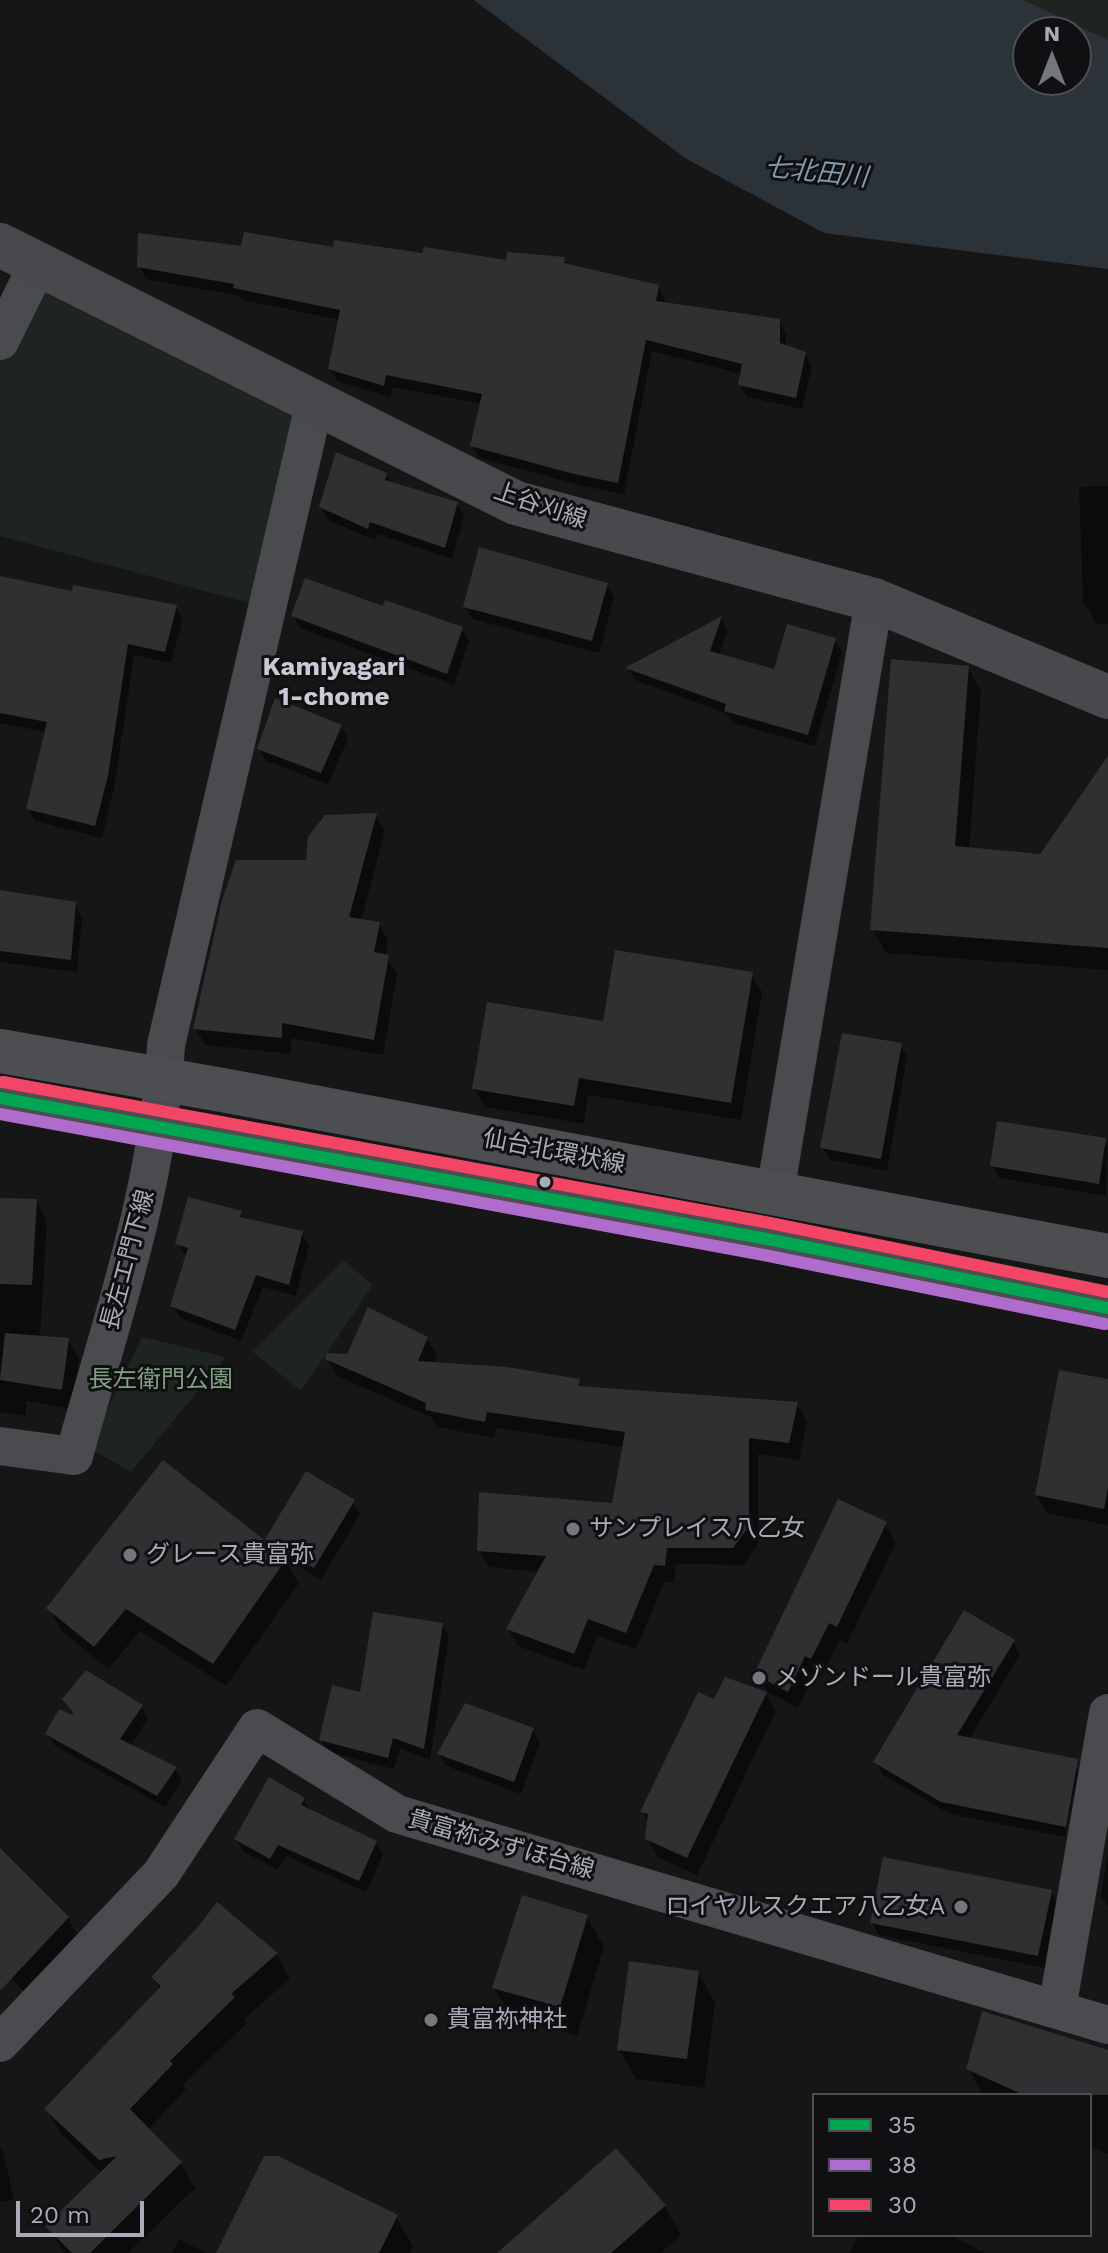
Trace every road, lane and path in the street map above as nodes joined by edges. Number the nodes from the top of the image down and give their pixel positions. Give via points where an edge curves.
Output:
1 (0, 245) edge
2 (38, 264) junction
3 (0, 341) edge
4 (315, 401) junction
5 (874, 600) junction
6 (1108, 697) edge
7 (0, 1051) edge
8 (164, 1081) junction
9 (0, 1098) edge
10 (158, 1125) junction
11 (775, 1193) junction
12 (1108, 1256) edge
13 (1108, 1308) edge
14 (0, 1446) edge
15 (1108, 1713) edge
16 (1102, 1781) edge
17 (1057, 2009) junction
18 (1108, 2025) edge
19 (0, 2043) edge

1 - 2 street, 上谷刈線
2 - 3 street
2 - 4 street, 上谷刈線
4 - 5 street, 上谷刈線 via 516,503
4 - 8 street, 長左エ門下線 via 166,1045
5 - 6 street, 上谷刈線
5 - 11 street
7 - 8 main road, 仙台北環状線
8 - 10 street, 長左エ門下線
8 - 11 main road, 仙台北環状線
9 - 10 main road, 仙台北環状線
10 - 13 main road, 仙台北環状線
10 - 14 street, 長左エ門下線 via 152,1171 74,1456
11 - 12 main road, 仙台北環状線
15 - 16 street
16 - 17 street
17 - 18 street, 貴富祢みずほ台線
17 - 19 street, 貴富祢みずほ台線 via 397,1814 257,1728 161,1874

